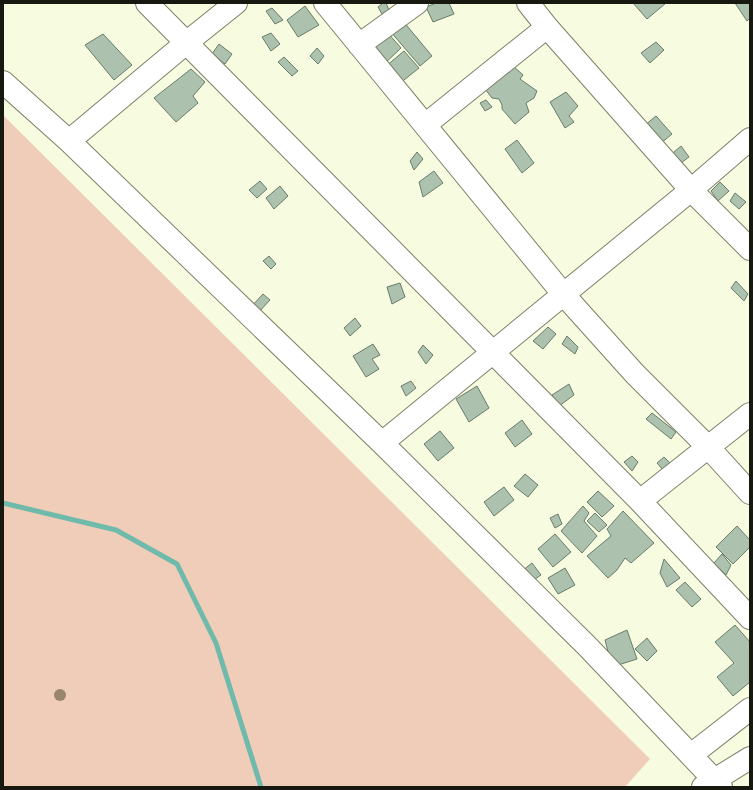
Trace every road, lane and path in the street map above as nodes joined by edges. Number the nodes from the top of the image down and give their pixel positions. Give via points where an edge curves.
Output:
1 (147, 3) edge
2 (236, 3) edge
3 (325, 3) edge
4 (417, 3) edge
5 (528, 3) edge
6 (547, 27) junction
7 (186, 42) junction
8 (359, 45) junction
9 (3, 82) edge
10 (425, 125) junction
11 (750, 139) edge
12 (69, 141) junction
13 (691, 190) junction
14 (750, 248) edge
15 (564, 294) junction
16 (492, 352) junction
17 (750, 414) edge
18 (382, 443) junction
19 (709, 448) junction
20 (750, 493) edge
21 (640, 502) junction
22 (750, 618) edge
23 (750, 709) edge
24 (690, 755) junction
25 (750, 758) edge
26 (712, 785) edge

1 - 7 street
2 - 7 street
3 - 8 street
4 - 8 street
5 - 6 street
6 - 10 street
6 - 13 street
7 - 12 street
7 - 16 street
8 - 10 street
9 - 12 street
10 - 15 street
11 - 13 street
12 - 18 street
13 - 14 street
13 - 15 street
15 - 16 street
15 - 19 street via 635,374
16 - 18 street
16 - 21 street
17 - 19 street
18 - 24 street via 588,647
19 - 20 street
19 - 21 street
21 - 22 street
23 - 24 street
24 - 26 street
25 - 26 street

